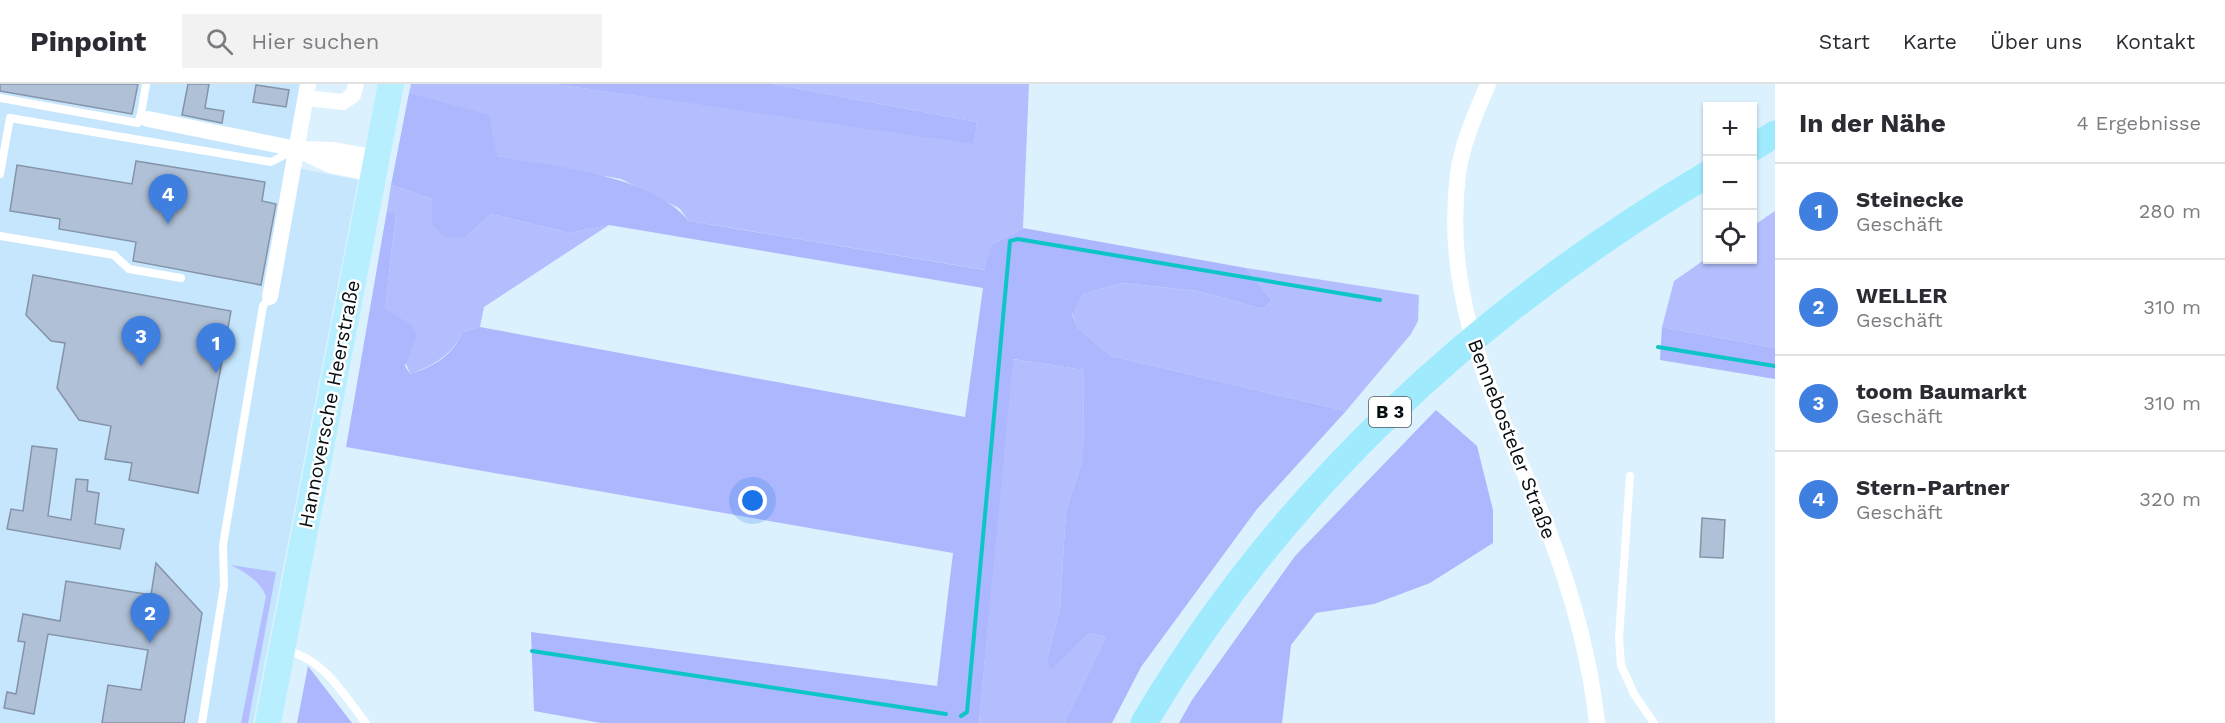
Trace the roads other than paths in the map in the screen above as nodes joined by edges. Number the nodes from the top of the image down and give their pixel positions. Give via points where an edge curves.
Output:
1 (146, 84) edge
2 (356, 84) edge
3 (391, 84) edge
4 (1488, 84) edge
5 (307, 91) edge
6 (0, 98) edge
7 (144, 116) junction
8 (1775, 134) edge
9 (1757, 145) edge
10 (297, 148) junction
11 (375, 166) junction
12 (0, 174) edge
13 (1703, 177) edge
14 (0, 236) edge
15 (181, 278) dead end
16 (270, 297) joint
17 (1630, 476) dead end
18 (282, 650) junction
19 (202, 723) edge
20 (268, 723) edge
21 (366, 723) edge
22 (1144, 723) edge
23 (1597, 723) edge
24 (1654, 723) edge

1 - 7 lane
2 - 5 street via 353,95 343,102
3 - 11 main road, Hannoversche Heerstraße
4 - 23 street, Bennebosteler Straße via 1469,130 1458,172 1457,263 1469,328 1487,386 1548,531 1572,600 1592,675
5 - 10 street
6 - 7 lane via 138,123
7 - 10 street
8 - 9 highway
10 - 11 street via 334,150
10 - 12 lane via 271,162 10,118
10 - 16 street
11 - 18 main road, Hannoversche Heerstraße
13 - 22 highway, B 3 via 1564,268 1498,317 1386,415 1249,568 1210,620
14 - 15 lane via 114,255 129,269
16 - 19 lane via 263,306 223,545 224,586
17 - 24 lane via 1619,638 1621,665 1634,694
18 - 20 main road, Hannoversche Heerstraße
18 - 21 lane via 300,654 321,666

